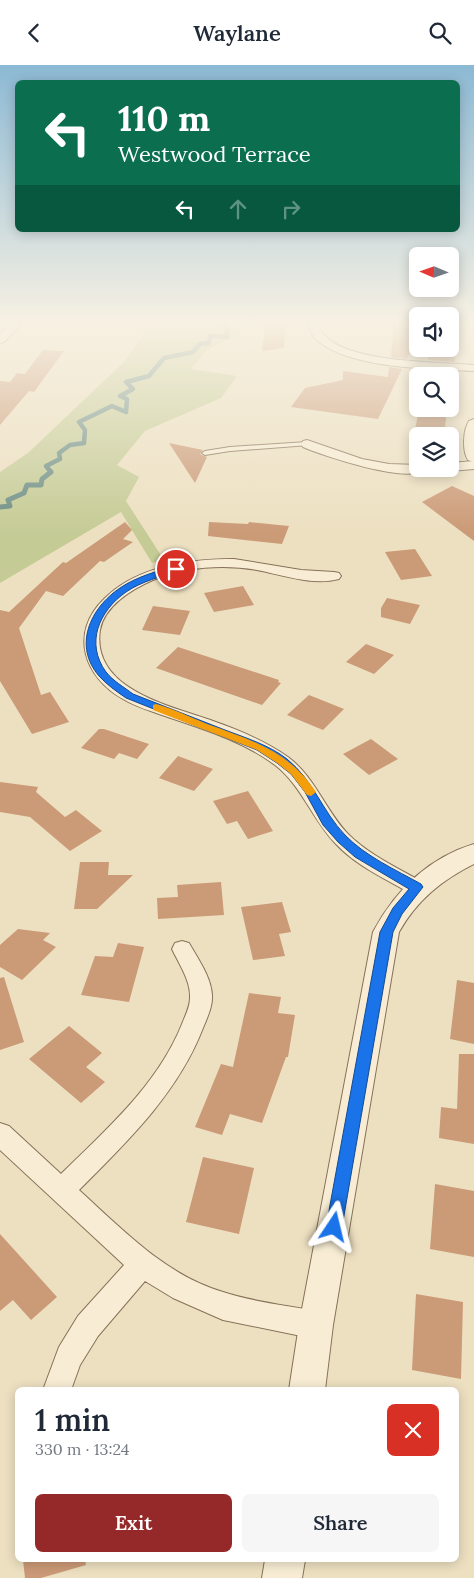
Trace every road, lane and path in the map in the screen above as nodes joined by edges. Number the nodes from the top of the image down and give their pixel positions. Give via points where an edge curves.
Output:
1 (474, 424) edge
2 (307, 444) joint
3 (205, 453) dead end
4 (474, 457) edge
5 (474, 465) edge
6 (459, 466) edge
7 (409, 468) edge
8 (334, 576) dead end
9 (474, 853) edge
10 (417, 887) junction
11 (182, 949) dead end
12 (0, 1134) edge
13 (61, 1190) junction
14 (142, 1264) junction
15 (316, 1325) junction
16 (58, 1387) edge
17 (308, 1387) edge
18 (285, 1562) edge
19 (282, 1578) edge

1 - 4 street
2 - 3 lane via 274,448 228,447
2 - 7 street via 365,464
5 - 6 street
8 - 10 street via 231,564 198,565 156,574 123,590 110,601 92,627 90,645 102,673 129,696 261,748 281,760 309,789 327,822 342,839 359,854
9 - 10 street via 442,869
10 - 15 street via 397,911 386,932
11 - 13 street via 202,996 192,1029 175,1061 144,1105
12 - 13 street
13 - 14 street
14 - 15 street via 182,1289 223,1306
14 - 16 street via 88,1326 69,1357
15 - 17 street
18 - 19 street

